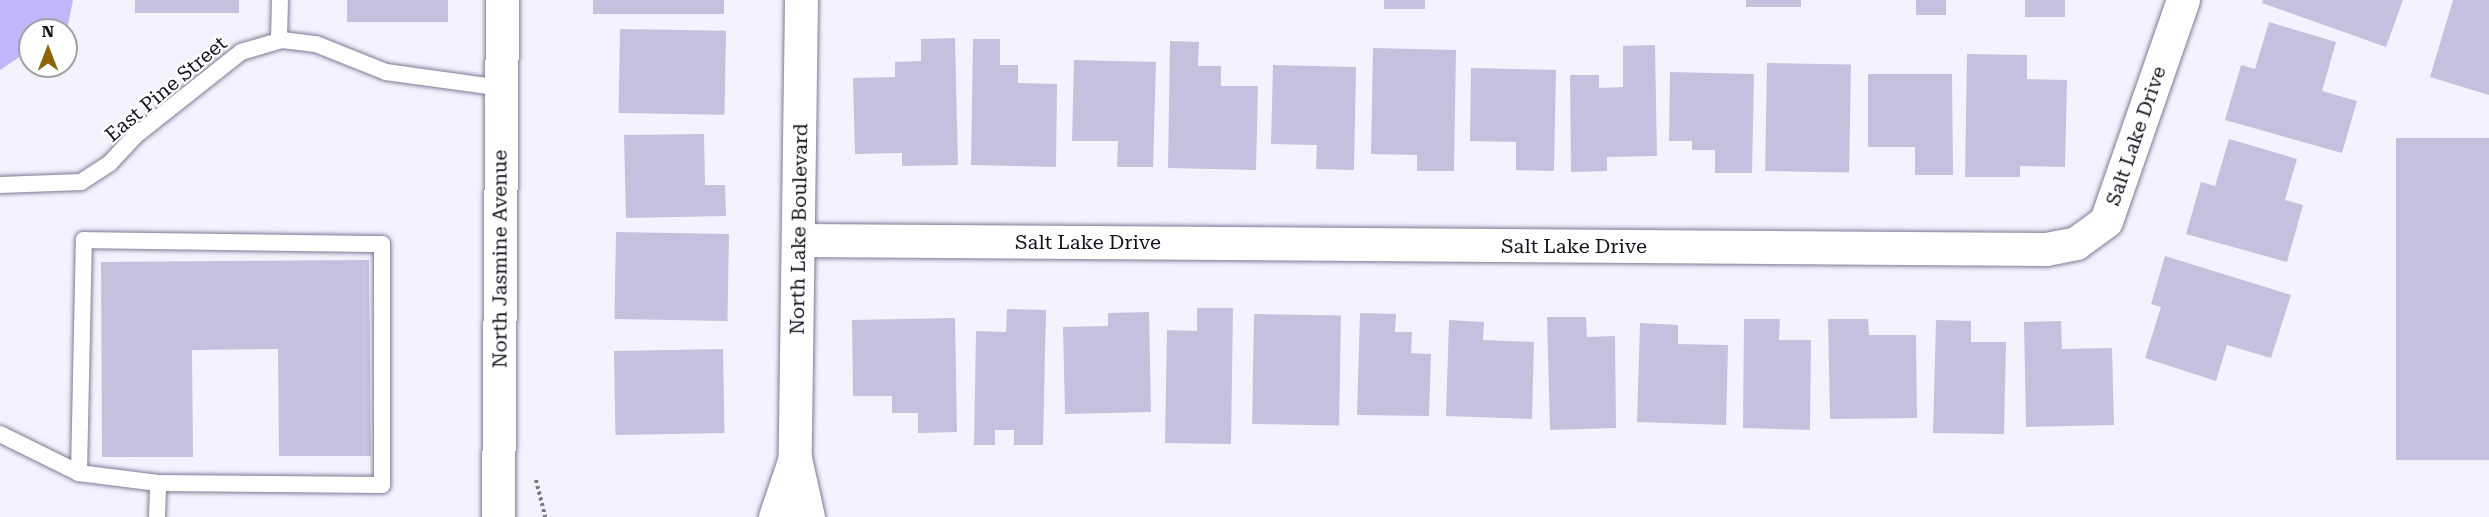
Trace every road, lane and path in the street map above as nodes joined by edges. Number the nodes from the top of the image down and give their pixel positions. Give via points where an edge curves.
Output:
1 (280, 0) edge
2 (502, 0) edge
3 (801, 0) edge
4 (2183, 0) edge
5 (279, 40) junction
6 (501, 88) junction
7 (0, 186) edge
8 (800, 240) junction
9 (0, 434) edge
10 (795, 458) junction
11 (79, 473) junction
12 (158, 483) junction
13 (157, 517) edge
14 (498, 517) edge
15 (776, 517) edge
16 (808, 517) edge

1 - 5 lane
2 - 6 street, North Jasmine Avenue
3 - 8 street, North Lake Boulevard
4 - 8 street, Salt Lake Drive via 2106,221 2076,243 2046,249
5 - 6 lane, East Pine Street via 316,44 386,72
5 - 7 lane, East Pine Street via 242,52 135,136 109,164 81,182
6 - 14 street, North Jasmine Avenue
8 - 10 street, North Lake Boulevard
9 - 11 lane
10 - 15 street, North Lake Boulevard
10 - 16 street, North Lake Boulevard
11 - 12 lane
11 - 12 lane via 84,240 382,244 382,485
12 - 13 lane

